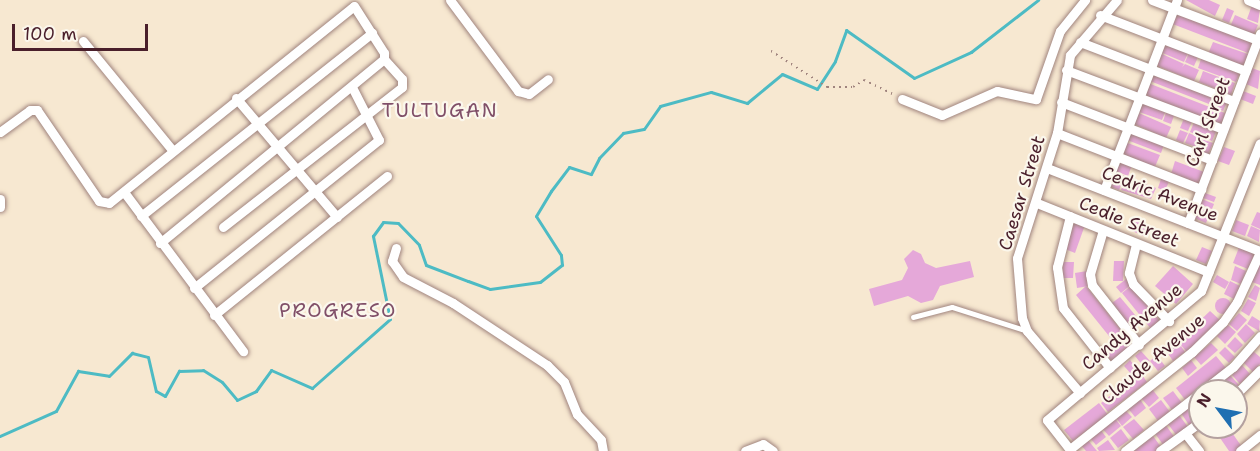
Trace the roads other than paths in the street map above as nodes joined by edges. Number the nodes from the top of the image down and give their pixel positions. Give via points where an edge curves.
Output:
1 (450, 0) edge
2 (1085, 0) edge
3 (1117, 0) edge
4 (1152, 0) edge
5 (1248, 0) edge
6 (357, 3) edge
7 (1175, 4) edge
8 (1260, 5) edge
9 (1100, 15) junction
10 (372, 33) junction
11 (1259, 36) edge
12 (1162, 39) junction
13 (83, 41) dead end
14 (1080, 42) junction
15 (384, 59) junction
16 (1151, 69) junction
17 (1066, 70) junction
18 (1246, 71) junction
19 (548, 79) dead end
20 (352, 87) junction
21 (237, 98) junction
22 (1140, 98) junction
23 (902, 99) road end
24 (1234, 101) junction
25 (1061, 102) junction
26 (368, 116) junction
27 (259, 124) junction
28 (1128, 127) junction
29 (1223, 129) junction
30 (0, 132) edge
31 (1057, 133) junction
32 (1260, 143) edge
33 (276, 145) junction
34 (172, 151) junction
35 (1117, 157) junction
36 (1212, 160) junction
37 (1047, 168) junction
38 (297, 169) junction
39 (387, 176) dead end
40 (1201, 189) junction
41 (1104, 190) junction
42 (124, 192) junction
43 (317, 193) junction
44 (0, 199) edge
45 (1037, 202) junction
46 (0, 207) edge
47 (141, 216) junction
48 (1070, 216) junction
49 (338, 218) junction
50 (1188, 223) junction
51 (223, 227) dead end
52 (1103, 231) junction
53 (1225, 237) junction
54 (160, 243) junction
55 (1137, 244) junction
56 (396, 248) dead end
57 (1260, 251) edge
58 (1209, 272) junction
59 (194, 288) junction
60 (214, 315) junction
61 (914, 317) dead end
62 (1168, 321) junction
63 (1027, 331) junction
64 (1260, 336) edge
65 (1139, 345) junction
66 (243, 351) dead end
67 (1110, 368) junction
68 (1260, 370) edge
69 (1218, 379) edge
70 (1248, 382) edge
71 (1080, 393) junction
72 (1188, 402) edge
73 (1188, 431) edge
74 (1185, 433) junction
75 (1260, 435) edge
76 (1070, 450) edge
77 (603, 451) edge
78 (745, 451) edge
79 (773, 451) edge
80 (1125, 451) edge
81 (1160, 451) edge
82 (1199, 451) edge
83 (1240, 451) edge

1 - 19 street via 518,91 529,94
2 - 23 street via 1073,10 1055,40 1036,99 997,91 942,115
3 - 9 street, Caesar Street
4 - 7 street
5 - 8 street
6 - 10 street
6 - 21 street
7 - 11 street
7 - 12 street
9 - 12 street
9 - 14 street, Caesar Street
10 - 15 street
10 - 27 street
11 - 18 street, Carl Street
12 - 16 street
12 - 18 street
13 - 34 street
14 - 16 street
14 - 17 street, Caesar Street
15 - 20 street
15 - 26 street via 404,83
16 - 22 street
16 - 24 street
17 - 22 street
17 - 25 street, Caesar Street
18 - 24 street, Carl Street
20 - 26 street
20 - 33 street
21 - 27 street
21 - 34 street
22 - 28 street
22 - 29 street
24 - 29 street, Carl Street
25 - 28 street
25 - 31 street, Caesar Street
26 - 38 street
26 - 43 street via 379,140
27 - 33 street
27 - 47 street
28 - 35 street
28 - 36 street
29 - 36 street, Carl Street
30 - 42 street via 30,110 37,110 99,201 110,203
31 - 35 street
31 - 37 street, Caesar Street
32 - 53 street, Candy Avenue
33 - 38 street
33 - 54 street
34 - 42 street
35 - 40 street
35 - 41 street
36 - 40 street, Carl Street
37 - 41 street, Cedric Avenue
37 - 45 street, Caesar Street
38 - 43 street
38 - 51 street
39 - 49 street
40 - 50 street, Carl Street
41 - 50 street, Cedric Avenue
42 - 47 street
43 - 49 street
43 - 59 street
44 - 46 street
45 - 48 street, Cedie Street
45 - 63 street, Caesar Street via 1017,258 1022,318
47 - 54 street
48 - 52 street, Cedie Street
48 - 67 street via 1057,267 1061,300
49 - 60 street
50 - 53 street, Cedric Avenue
52 - 55 street, Cedie Street
52 - 65 street via 1090,274 1092,285
53 - 57 street, Cedric Avenue
53 - 58 street, Candy Avenue
54 - 59 street
55 - 58 street, Cedie Street
55 - 62 street via 1129,273 1133,284
56 - 77 street via 392,261 403,277 453,303 547,365 564,382 577,414 601,440
57 - 76 street, Claude Avenue via 1238,302 1223,322 1192,352
58 - 62 street, Candy Avenue via 1201,291
59 - 60 street
60 - 66 street
61 - 63 lane via 952,307
62 - 65 street, Candy Avenue
63 - 71 street, Caesar Street
64 - 69 street
65 - 67 street, Candy Avenue
67 - 71 street, Candy Avenue
68 - 70 street
71 - 76 street, Candy Avenue via 1047,422
72 - 80 street
73 - 74 street
74 - 81 street
74 - 82 street
75 - 83 street
78 - 79 street via 763,444

